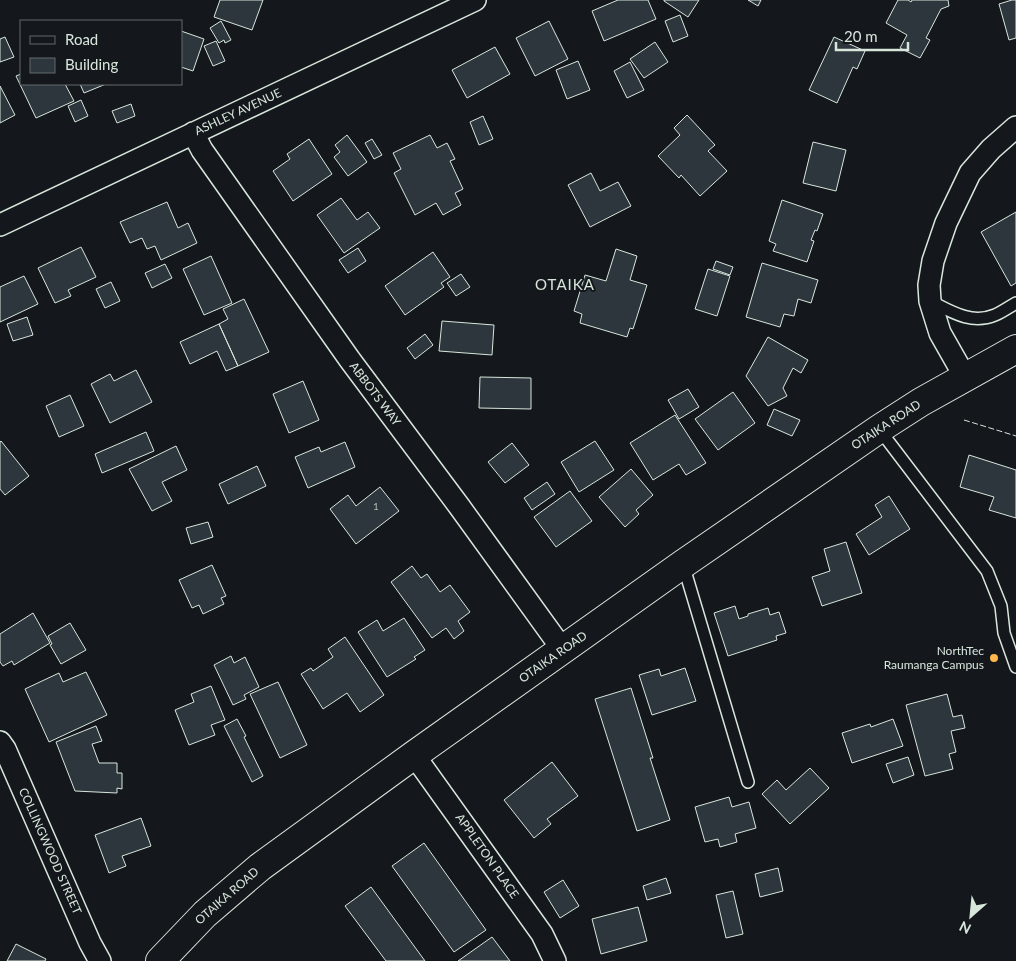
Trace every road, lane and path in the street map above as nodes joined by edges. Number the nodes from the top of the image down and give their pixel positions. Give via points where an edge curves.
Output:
1 (475, 0) edge
2 (1016, 127) edge
3 (193, 133) junction
4 (0, 225) edge
5 (930, 301) junction
6 (1016, 303) edge
7 (1016, 348) edge
8 (965, 377) junction
9 (879, 429) junction
10 (683, 564) junction
11 (563, 650) junction
12 (1016, 667) edge
13 (0, 742) edge
14 (414, 755) junction
15 (748, 782) dead end
16 (100, 961) edge
17 (160, 961) edge
18 (555, 961) edge

1 - 3 street, ASHLEY AVENUE
2 - 5 street via 970,173 946,223 933,261 928,285
3 - 4 street, ASHLEY AVENUE
3 - 11 street, ABBOTS WAY via 350,360
5 - 6 lane via 963,317 981,318 993,316
5 - 8 street via 940,333
7 - 8 highway, OTAIKA ROAD
8 - 9 highway, OTAIKA ROAD
9 - 10 highway, OTAIKA ROAD
9 - 12 lane via 987,571 1001,606 1004,633
10 - 11 highway, OTAIKA ROAD
10 - 15 lane
11 - 14 highway, OTAIKA ROAD
13 - 16 street, COLLINGWOOD STREET
14 - 17 highway, OTAIKA ROAD via 260,867 205,914
14 - 18 street, APPLETON PLACE via 542,934

